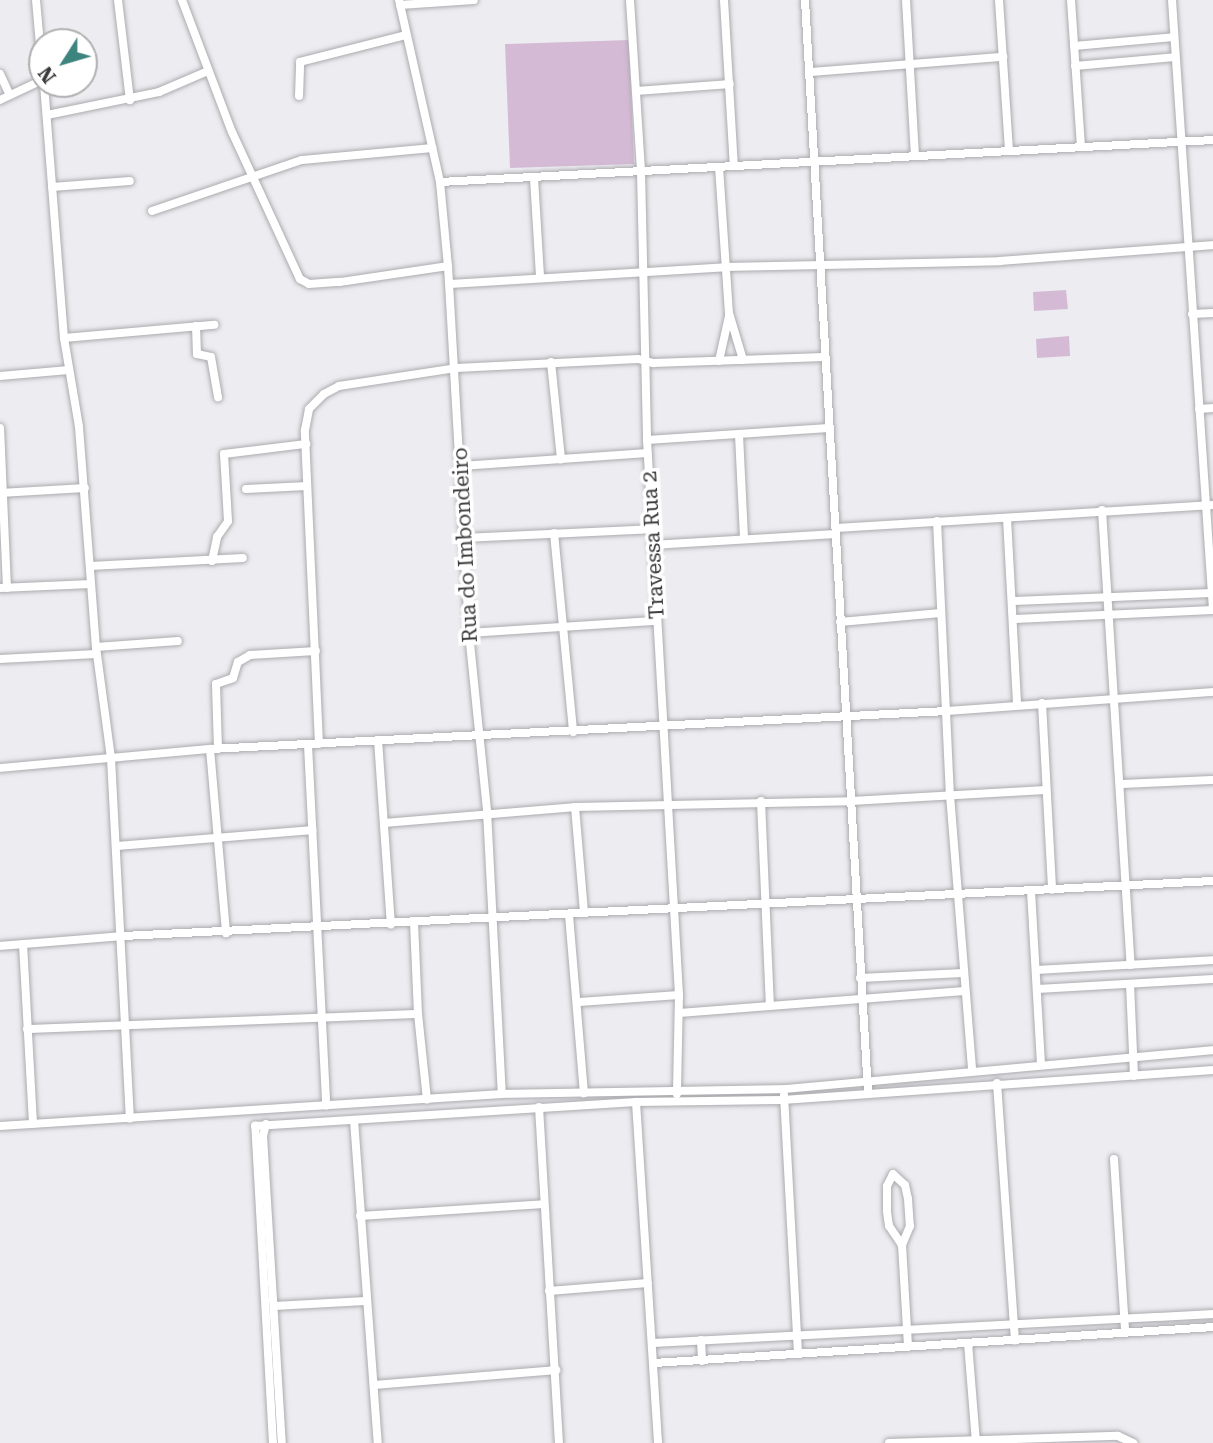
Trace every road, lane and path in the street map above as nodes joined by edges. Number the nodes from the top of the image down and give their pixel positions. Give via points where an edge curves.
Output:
1 (36, 0) edge
2 (118, 0) edge
3 (182, 0) edge
4 (474, 0) edge
5 (630, 0) edge
6 (724, 0) edge
7 (805, 0) edge
8 (906, 0) edge
9 (999, 0) edge
10 (1071, 0) edge
11 (1172, 0) edge
12 (399, 2) edge
13 (38, 28) edge
14 (406, 35) junction
15 (1174, 37) junction
16 (1073, 46) junction
17 (1003, 57) junction
18 (1175, 57) junction
19 (910, 64) junction
20 (1074, 66) junction
21 (208, 71) junction
22 (811, 72) junction
23 (0, 74) edge
24 (730, 84) junction
25 (28, 88) edge
26 (636, 91) junction
27 (10, 96) junction
28 (299, 96) dead end
29 (45, 98) edge
30 (0, 100) edge
31 (130, 100) junction
32 (47, 115) junction
33 (1213, 140) edge
34 (1182, 142) junction
35 (1080, 147) junction
36 (432, 148) junction
37 (1009, 149) junction
38 (915, 155) junction
39 (816, 162) junction
40 (734, 166) junction
41 (719, 167) junction
42 (641, 172) junction
43 (254, 176) junction
44 (534, 178) junction
45 (130, 181) dead end
46 (440, 182) junction
47 (52, 187) junction
48 (152, 211) dead end
49 (1213, 245) edge
50 (1188, 247) junction
51 (449, 265) junction
52 (821, 265) junction
53 (725, 267) junction
54 (643, 272) junction
55 (540, 277) junction
56 (450, 284) junction
57 (729, 313) junction
58 (1213, 313) edge
59 (1192, 314) junction
60 (214, 324) dead end
61 (196, 326) junction
62 (64, 338) junction
63 (824, 356) junction
64 (743, 360) junction
65 (646, 361) junction
66 (719, 361) junction
67 (551, 362) junction
68 (456, 368) junction
69 (69, 370) junction
70 (0, 376) edge
71 (218, 397) dead end
72 (1213, 408) edge
73 (1199, 409) junction
74 (0, 428) edge
75 (829, 428) junction
76 (739, 435) junction
77 (647, 440) junction
78 (306, 444) junction
79 (648, 453) junction
80 (561, 459) junction
81 (461, 466) junction
82 (307, 486) junction
83 (85, 488) junction
84 (246, 489) dead end
85 (2, 492) edge
86 (1209, 505) edge
87 (1102, 510) junction
88 (1007, 518) junction
89 (937, 521) junction
90 (651, 529) junction
91 (836, 531) junction
92 (554, 533) junction
93 (744, 537) junction
94 (463, 538) junction
95 (652, 545) junction
96 (243, 558) dead end
97 (212, 561) junction
98 (90, 566) junction
99 (91, 584) junction
100 (4, 588) edge
101 (1212, 593) edge
102 (1109, 599) junction
103 (1014, 601) junction
104 (1213, 610) edge
105 (941, 612) junction
106 (1110, 617) junction
107 (1015, 619) junction
108 (657, 621) junction
109 (840, 622) junction
110 (563, 626) junction
111 (469, 633) junction
112 (178, 640) dead end
113 (96, 650) junction
114 (316, 651) junction
115 (0, 659) edge
116 (1213, 692) edge
117 (1115, 700) junction
118 (1042, 703) junction
119 (1017, 705) junction
120 (947, 711) junction
121 (847, 716) junction
122 (663, 727) junction
123 (573, 732) junction
124 (480, 733) junction
125 (378, 740) junction
126 (318, 744) junction
127 (308, 745) junction
128 (214, 749) junction
129 (111, 758) junction
130 (0, 768) edge
131 (1213, 780) edge
132 (1121, 784) junction
133 (1046, 790) junction
134 (950, 795) junction
135 (761, 800) junction
136 (851, 801) junction
137 (575, 807) junction
138 (666, 807) junction
139 (487, 811) junction
140 (385, 823) junction
141 (312, 830) junction
142 (221, 837) junction
143 (118, 846) junction
144 (1213, 881) edge
145 (1125, 885) junction
146 (1052, 890) junction
147 (1031, 891) junction
148 (957, 894) junction
149 (856, 900) junction
150 (765, 903) junction
151 (671, 907) junction
152 (584, 912) junction
153 (569, 915) junction
154 (492, 920) junction
155 (414, 924) junction
156 (391, 925) junction
157 (318, 928) junction
158 (226, 933) junction
159 (123, 936) junction
160 (23, 944) junction
161 (0, 946) edge
162 (1213, 960) edge
163 (1135, 964) junction
164 (1120, 966) junction
165 (1036, 970) junction
166 (963, 973) junction
167 (860, 978) junction
168 (1213, 979) edge
169 (1140, 984) junction
170 (1126, 985) junction
171 (1037, 989) junction
172 (964, 991) junction
173 (679, 996) junction
174 (861, 998) junction
175 (579, 1002) junction
176 (770, 1005) junction
177 (680, 1013) junction
178 (418, 1014) junction
179 (323, 1016) junction
180 (128, 1024) junction
181 (27, 1029) junction
182 (1213, 1050) edge
183 (1133, 1058) junction
184 (1041, 1065) junction
185 (972, 1070) junction
186 (1213, 1070) edge
187 (1134, 1076) junction
188 (867, 1078) junction
189 (997, 1083) junction
190 (677, 1089) junction
191 (785, 1089) junction
192 (584, 1093) junction
193 (868, 1093) junction
194 (502, 1094) junction
195 (427, 1100) junction
196 (783, 1100) junction
197 (636, 1102) junction
198 (677, 1102) junction
199 (326, 1106) junction
200 (538, 1107) junction
201 (130, 1118) junction
202 (354, 1120) junction
203 (33, 1124) junction
204 (266, 1124) junction
205 (0, 1126) edge
206 (1114, 1159) dead end
207 (544, 1204) junction
208 (360, 1216) junction
209 (902, 1245) junction
210 (648, 1283) junction
211 (549, 1291) junction
212 (365, 1301) junction
213 (274, 1306) junction
214 (1213, 1314) edge
215 (1124, 1316) junction
216 (1015, 1324) junction
217 (1213, 1327) edge
218 (1125, 1331) junction
219 (907, 1332) junction
220 (797, 1335) junction
221 (701, 1340) junction
222 (1015, 1340) junction
223 (653, 1343) junction
224 (968, 1343) junction
225 (908, 1346) junction
226 (798, 1352) junction
227 (702, 1361) junction
228 (654, 1363) junction
229 (555, 1370) junction
230 (375, 1385) junction
231 (976, 1441) edge
232 (957, 1442) edge
233 (273, 1443) edge
234 (282, 1443) edge
235 (378, 1443) edge
236 (559, 1443) edge
237 (658, 1443) edge
238 (889, 1443) edge
239 (1133, 1443) edge

1 - 13 street
2 - 31 street
3 - 21 street
4 - 12 street
5 - 26 street, Travessa Rua 2
6 - 24 street
7 - 22 street
8 - 19 street
9 - 17 street
10 - 16 street
11 - 15 street
12 - 14 street, Rua do Imbondeiro
14 - 28 street via 300,62
14 - 36 street, Rua do Imbondeiro
15 - 16 street
15 - 18 street
16 - 20 street
17 - 19 street
17 - 37 street
18 - 20 street
18 - 34 street
19 - 22 street
19 - 38 street
20 - 35 street
21 - 31 street
21 - 43 street
22 - 39 street
23 - 27 street
24 - 26 street
24 - 40 street
25 - 27 street
26 - 42 street, Travessa Rua 2
27 - 30 street
29 - 32 street
31 - 32 street
32 - 47 street
33 - 34 street
34 - 35 street
34 - 50 street
35 - 37 street
36 - 43 street via 322,156
36 - 46 street, Rua do Imbondeiro
37 - 38 street
38 - 39 street
39 - 40 street
39 - 52 street
40 - 41 street
41 - 42 street
41 - 53 street
42 - 44 street
42 - 54 street, Travessa Rua 2
43 - 48 street
43 - 51 street via 287,257 304,282 340,282
44 - 46 street
44 - 55 street
45 - 47 street
46 - 51 street, Rua do Imbondeiro
47 - 62 street
49 - 50 street
50 - 52 street via 1000,261
50 - 59 street
51 - 56 street, Rua do Imbondeiro
52 - 53 street
52 - 63 street
53 - 54 street
53 - 57 street
54 - 55 street
54 - 65 street, Travessa Rua 2
55 - 56 street
56 - 68 street, Rua do Imbondeiro
57 - 64 street
57 - 66 street
58 - 59 street
59 - 73 street
60 - 61 street
61 - 62 street
61 - 71 street via 197,354 212,357
62 - 69 street
63 - 64 street
63 - 75 street
64 - 66 street
65 - 66 street
65 - 67 street
65 - 77 street, Travessa Rua 2
67 - 68 street
67 - 80 street
68 - 78 street via 332,388 309,409
68 - 81 street, Rua do Imbondeiro
69 - 70 street
69 - 83 street
72 - 73 street
73 - 86 street
74 - 85 street
75 - 76 street
75 - 91 street
76 - 77 street
76 - 93 street
77 - 79 street, Travessa Rua 2
78 - 82 street
78 - 97 street via 224,454 228,521 217,537
79 - 80 street
79 - 90 street, Travessa Rua 2
80 - 81 street
81 - 94 street, Rua do Imbondeiro
82 - 84 street
82 - 114 street
83 - 85 street
83 - 98 street
85 - 100 street
86 - 87 street
86 - 101 street
87 - 88 street
87 - 102 street
88 - 89 street
88 - 103 street
89 - 91 street
89 - 105 street
90 - 92 street
90 - 95 street, Travessa Rua 2
91 - 93 street
91 - 109 street
92 - 94 street
92 - 110 street
93 - 95 street
94 - 111 street, Rua do Imbondeiro
95 - 108 street, Travessa Rua 2
96 - 97 street
97 - 98 street
98 - 99 street
99 - 100 street
99 - 113 street
101 - 102 street
101 - 104 street
102 - 103 street
102 - 106 street
103 - 107 street
104 - 106 street
105 - 109 street
105 - 120 street
106 - 107 street
106 - 117 street
107 - 119 street
108 - 110 street
108 - 122 street, Travessa Rua 2
109 - 121 street
110 - 111 street
110 - 123 street
111 - 124 street, Rua do Imbondeiro
112 - 113 street
113 - 115 street
113 - 129 street
114 - 126 street
114 - 128 street via 250,655 238,662 233,678 216,684
116 - 117 street
117 - 118 street
117 - 132 street
118 - 119 street
118 - 133 street
119 - 120 street
120 - 121 street
120 - 134 street
121 - 122 street
121 - 136 street
122 - 123 street
122 - 138 street, Travessa Rua 2
123 - 124 street
124 - 125 street
124 - 139 street, Rua do Imbondeiro
125 - 126 street
125 - 140 street
126 - 127 street
127 - 128 street
127 - 141 street
128 - 129 street
128 - 142 street
129 - 130 street
129 - 143 street
131 - 132 street
132 - 145 street
133 - 134 street
133 - 146 street
134 - 136 street
134 - 148 street
135 - 136 street
135 - 138 street
135 - 150 street
136 - 149 street
137 - 138 street
137 - 139 street
137 - 152 street
138 - 151 street, Travessa Rua 2
139 - 140 street
139 - 154 street, Rua do Imbondeiro
140 - 156 street
141 - 142 street
141 - 157 street
142 - 143 street
142 - 158 street
143 - 159 street
144 - 145 street
145 - 146 street
145 - 163 street
146 - 147 street
147 - 148 street
147 - 165 street
148 - 149 street
148 - 166 street
149 - 150 street
149 - 167 street
150 - 151 street
150 - 176 street
151 - 152 street
151 - 173 street, Travessa Rua 2
152 - 153 street
153 - 154 street
153 - 175 street
154 - 155 street
154 - 194 street, Rua do Imbondeiro
155 - 156 street
155 - 178 street
156 - 157 street
157 - 158 street
157 - 179 street
158 - 159 street
159 - 160 street
159 - 180 street
160 - 161 street
160 - 181 street
162 - 163 street
163 - 164 street
163 - 169 street
164 - 165 street
164 - 170 street
165 - 171 street
166 - 167 street
166 - 172 street
167 - 174 street
168 - 169 street
169 - 170 street
170 - 171 street
170 - 183 street
171 - 184 street
172 - 174 street
172 - 185 street
173 - 175 street
173 - 177 street, Travessa Rua 2
174 - 176 street
174 - 188 street
175 - 192 street
176 - 177 street
177 - 190 street, Travessa Rua 2
178 - 179 street
178 - 195 street
179 - 180 street
179 - 199 street
180 - 181 street
180 - 201 street
181 - 203 street
182 - 183 street
183 - 184 street
183 - 187 street
184 - 185 street
185 - 188 street
186 - 187 street
187 - 189 street
188 - 191 street
188 - 193 street
189 - 193 street
189 - 216 street
190 - 191 street
190 - 192 street
190 - 198 street, Travessa Rua 2
191 - 196 street
192 - 194 street
193 - 196 street
194 - 195 street
195 - 199 street
196 - 198 street
196 - 220 street
197 - 198 street
197 - 200 street
197 - 210 street
199 - 201 street
200 - 202 street
200 - 207 street
201 - 203 street
202 - 204 street
202 - 208 street
203 - 205 street
204 - 213 street via 262,1136
204 - 233 street via 255,1126 253,1132
206 - 215 street
207 - 208 street
207 - 211 street
208 - 212 street
209 - 209 street via 910,1226 908,1199 905,1185 893,1174 887,1186 887,1211 889,1226
209 - 219 street
210 - 211 street
210 - 223 street
211 - 229 street
212 - 213 street
212 - 230 street
213 - 234 street
214 - 215 street
215 - 216 street
215 - 218 street
216 - 219 street
216 - 222 street
217 - 218 street
218 - 222 street
219 - 220 street
219 - 225 street
220 - 221 street
220 - 226 street
221 - 223 street
221 - 227 street
222 - 224 street
223 - 228 street
224 - 225 street
224 - 231 street
225 - 226 street
226 - 227 street
227 - 228 street
228 - 237 street
229 - 230 street
229 - 236 street
230 - 235 street
231 - 232 street
231 - 239 street via 1118,1436
232 - 238 street

